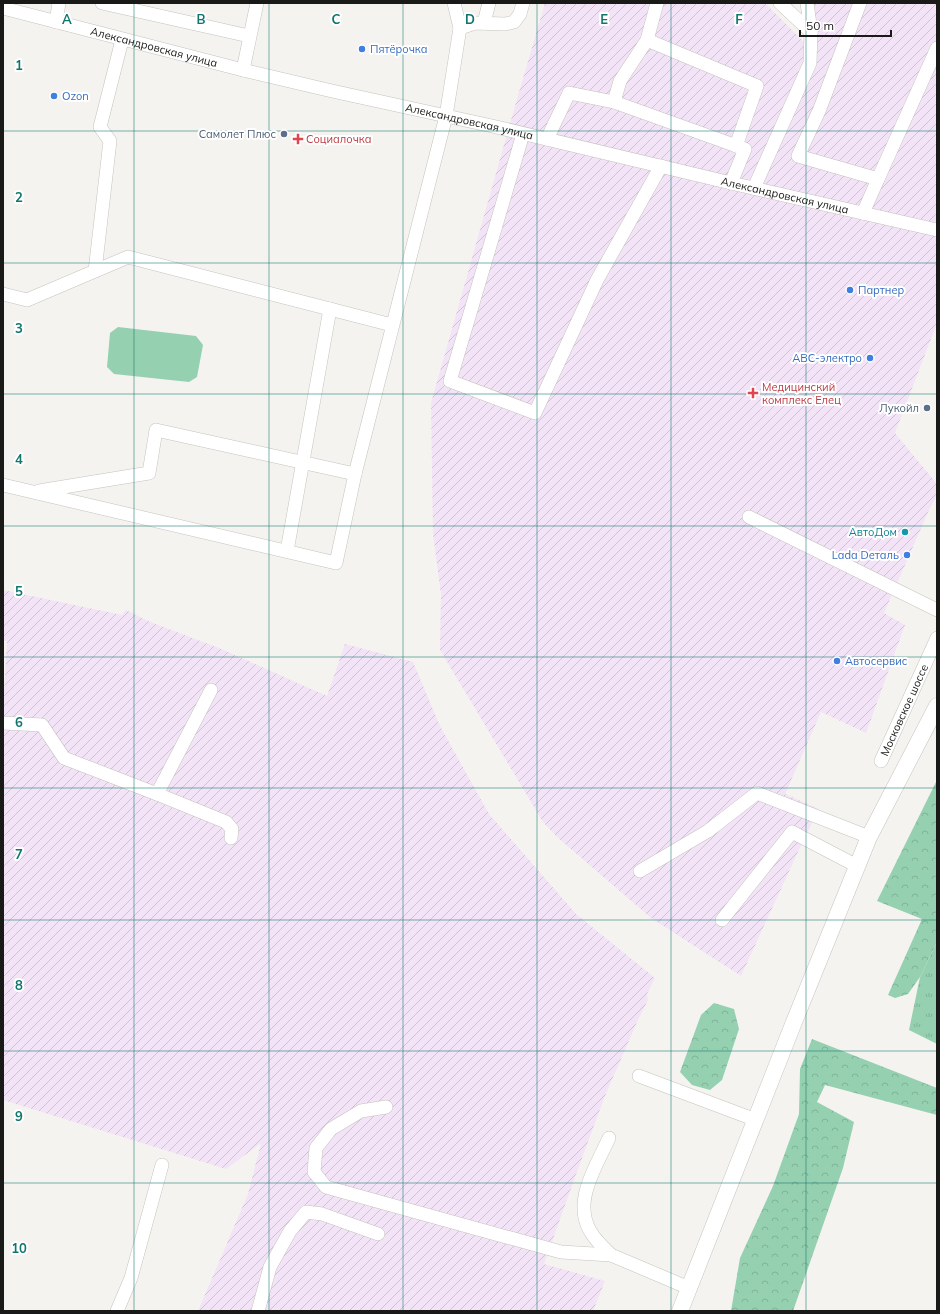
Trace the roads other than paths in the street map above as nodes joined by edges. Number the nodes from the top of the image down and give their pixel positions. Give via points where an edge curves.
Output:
1 (59, 3) edge
2 (102, 3) edge
3 (257, 3) edge
4 (454, 3) edge
5 (490, 3) edge
6 (523, 3) edge
7 (657, 3) edge
8 (780, 3) edge
9 (807, 3) edge
10 (860, 3) edge
11 (3, 8) edge
12 (56, 22) junction
13 (484, 23) junction
14 (460, 28) junction
15 (811, 32) junction
16 (249, 36) junction
17 (122, 40) junction
18 (647, 40) junction
19 (937, 48) edge
20 (243, 70) junction
21 (614, 102) junction
22 (446, 116) junction
23 (523, 134) junction
24 (547, 139) junction
25 (736, 146) junction
26 (661, 166) junction
27 (878, 179) junction
28 (731, 183) junction
29 (754, 188) junction
30 (863, 213) junction
31 (937, 230) edge
32 (96, 271) junction
33 (3, 294) edge
34 (330, 309) junction
35 (392, 325) junction
36 (303, 462) junction
37 (355, 474) junction
38 (3, 485) edge
39 (34, 492) junction
40 (748, 517) dead end
41 (287, 551) junction
42 (937, 610) edge
43 (937, 638) edge
44 (211, 690) dead end
45 (937, 706) edge
46 (3, 723) edge
47 (881, 761) dead end
48 (157, 794) junction
49 (869, 837) junction
50 (231, 838) dead end
51 (857, 866) junction
52 (640, 871) dead end
53 (722, 920) dead end
54 (639, 1076) dead end
55 (386, 1107) dead end
56 (756, 1120) junction
57 (609, 1138) dead end
58 (162, 1165) dead end
59 (378, 1234) dead end
60 (611, 1255) junction
61 (689, 1288) junction
62 (117, 1311) edge
63 (258, 1311) edge
64 (680, 1311) edge

1 - 12 street
2 - 16 street
3 - 16 street
4 - 14 street
5 - 13 street
6 - 13 street via 514,22
7 - 18 street
8 - 15 street
9 - 15 street
10 - 27 street via 819,111 798,156
11 - 12 street, Александровская улица
12 - 17 street, Александровская улица
13 - 14 street
14 - 22 street
15 - 29 street via 810,63
16 - 20 street
17 - 20 street, Александровская улица
17 - 32 street via 100,127 110,141
18 - 21 street via 620,81
18 - 25 street via 757,86
19 - 27 street
20 - 22 street, Александровская улица
21 - 24 street via 569,93
21 - 25 street
22 - 23 street, Александровская улица
22 - 35 street
23 - 24 street, Александровская улица
23 - 26 street via 450,381 535,413 596,280
24 - 26 street, Александровская улица
25 - 28 street via 745,149
26 - 28 street, Александровская улица
27 - 30 street
28 - 29 street, Александровская улица
29 - 30 street, Александровская улица
30 - 31 street, Александровская улица
32 - 33 street via 26,300
32 - 34 street via 128,257
34 - 35 street
34 - 36 street
35 - 37 street
36 - 37 street
36 - 39 street via 156,430 149,473
36 - 41 street
37 - 41 street via 336,563
38 - 39 street
39 - 41 street
40 - 42 street
43 - 47 street, Московское шоссе
44 - 48 street
45 - 49 main road
46 - 48 street via 42,725 64,758
48 - 50 street via 226,822 232,829
49 - 51 main road
49 - 52 street via 757,793 708,831
51 - 53 street via 792,832
51 - 56 main road
54 - 56 street
55 - 60 street via 361,1111 331,1129 316,1148 314,1172 326,1187 561,1252
56 - 61 main road
57 - 60 street via 587,1187 584,1202 585,1220 592,1234
58 - 62 street via 131,1278
59 - 63 street via 322,1214 306,1212 290,1230 270,1267
60 - 61 street
61 - 64 main road

